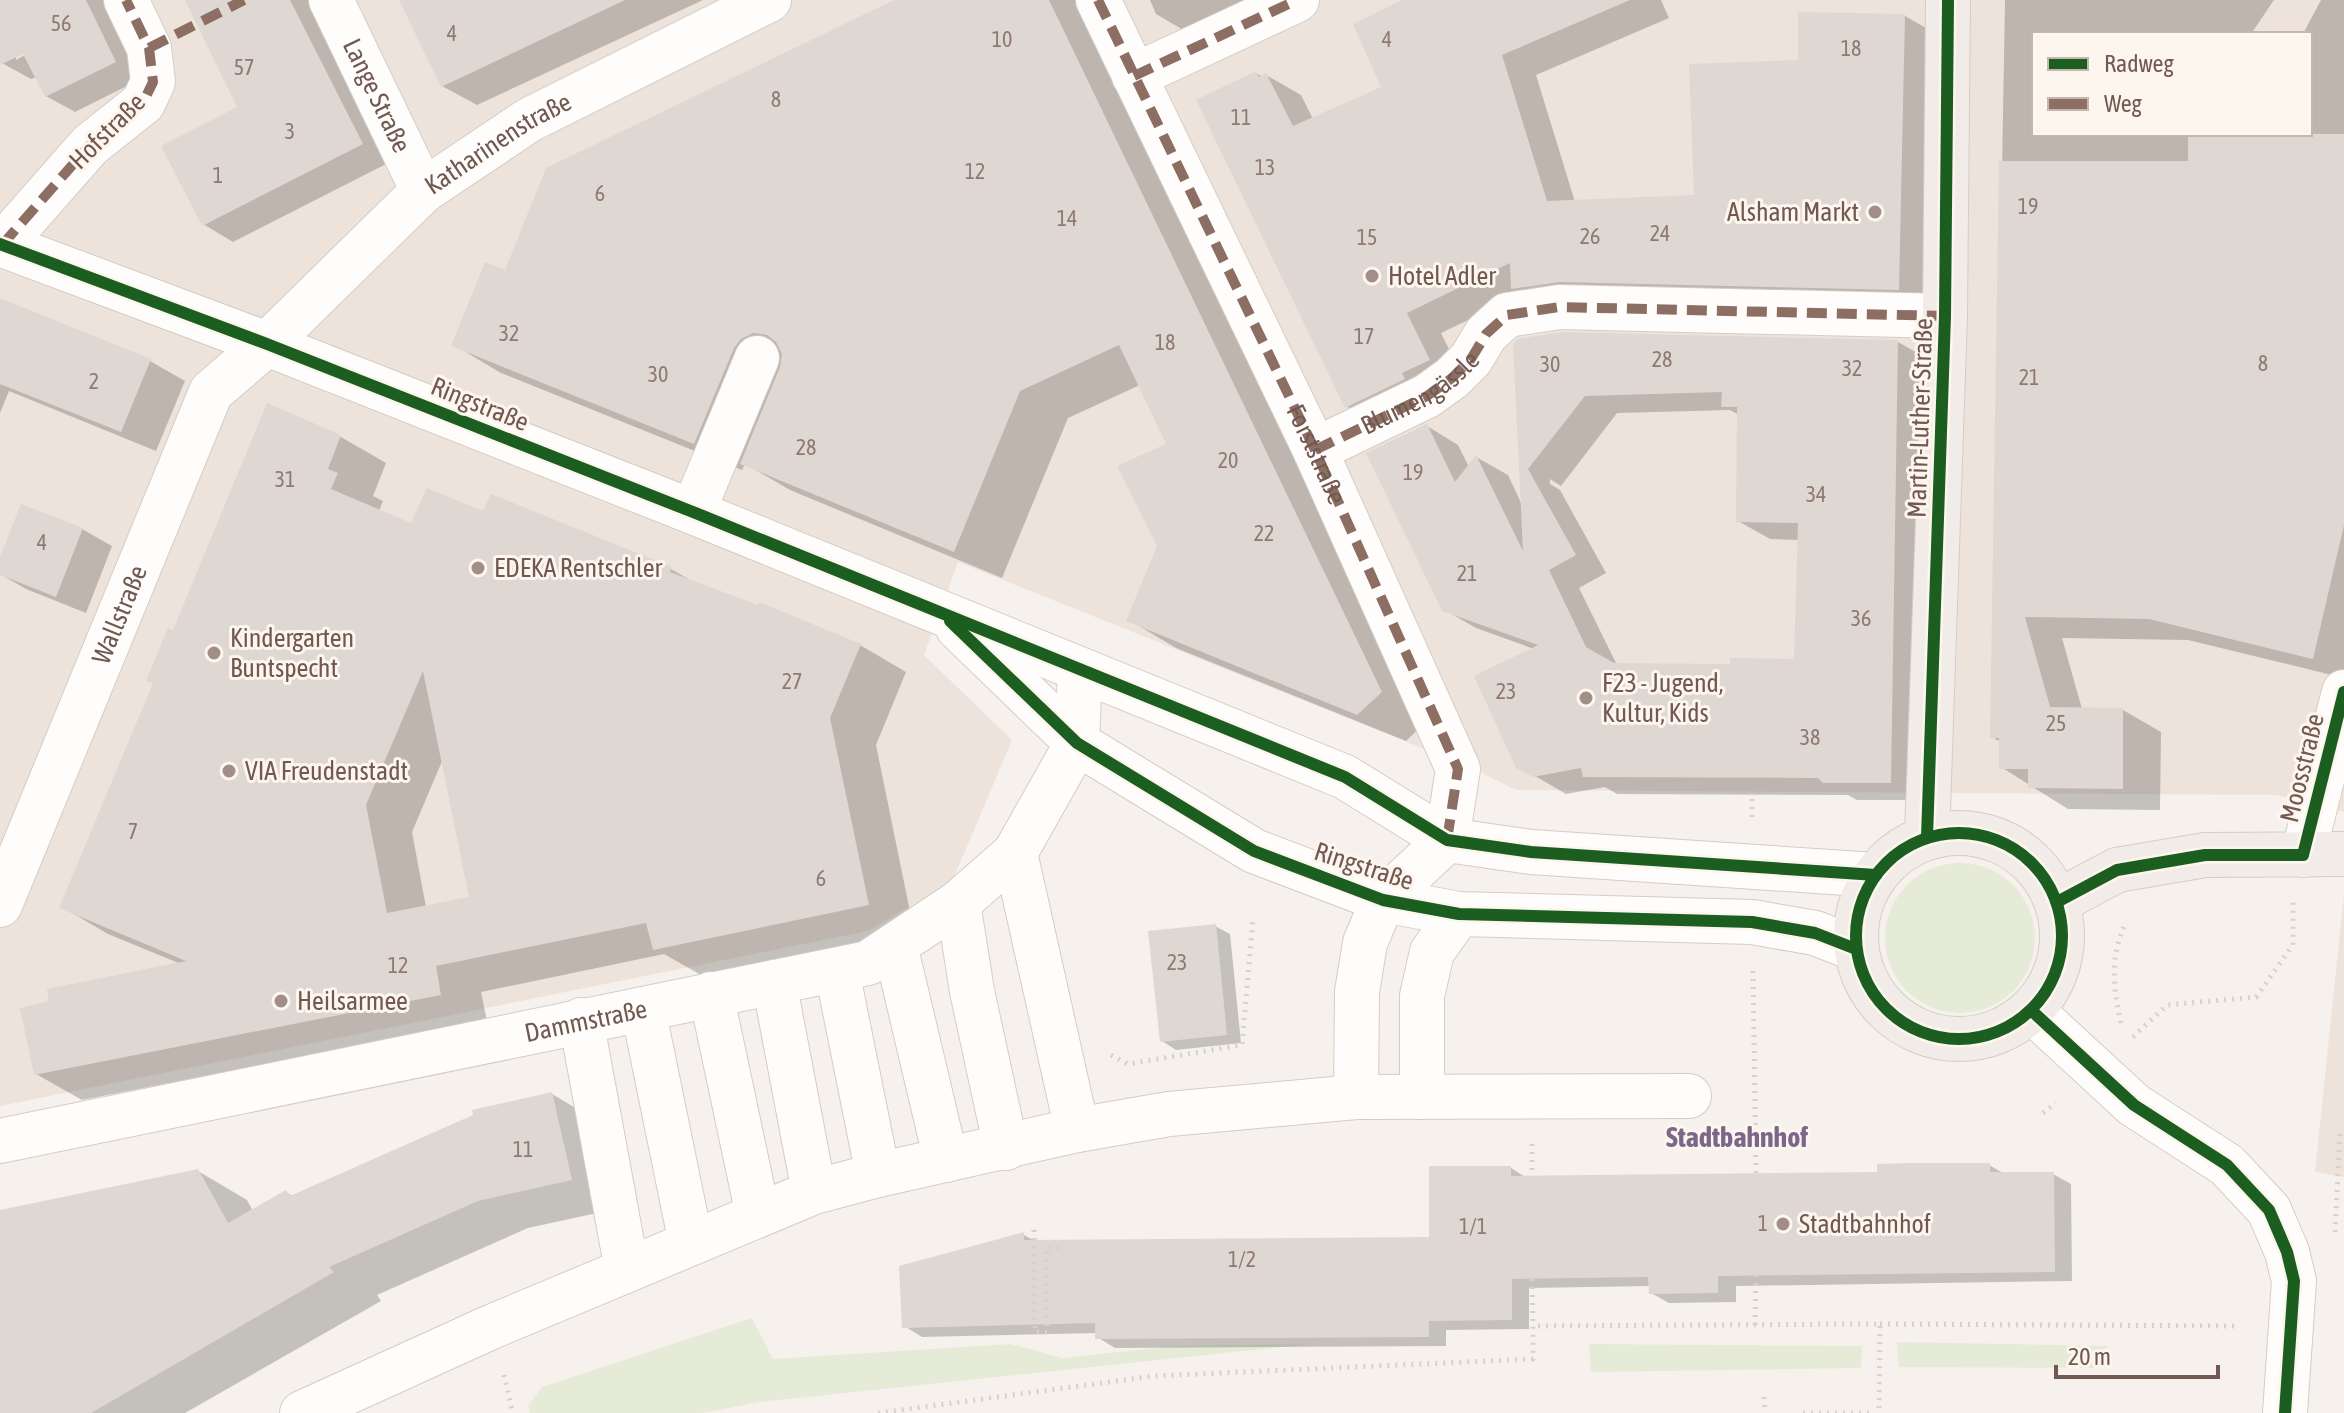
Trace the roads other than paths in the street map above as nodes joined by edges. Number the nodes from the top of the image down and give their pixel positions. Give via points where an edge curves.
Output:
1 (126, 0) edge
2 (331, 0) edge
3 (769, 0) edge
4 (1098, 0) edge
5 (1297, 0) edge
6 (1948, 0) edge
7 (1134, 76) junction
8 (423, 191) junction
9 (1, 244) edge
10 (1507, 315) joint
11 (1945, 316) junction
12 (267, 344) junction
13 (757, 358) dead end
14 (1315, 450) junction
15 (693, 512) junction
16 (941, 612) junction
17 (1080, 670) junction
18 (2344, 692) edge
19 (1077, 743) junction
20 (1927, 837) junction
21 (1447, 840) junction
22 (1015, 853) junction
23 (2324, 854) edge
24 (1876, 875) junction
25 (1383, 900) junction
26 (2057, 902) junction
27 (958, 903) junction
28 (0, 905) edge
29 (1459, 914) junction
30 (895, 945) junction
31 (1856, 949) junction
32 (837, 971) junction
33 (774, 982) junction
34 (711, 994) junction
35 (643, 1009) junction
36 (2032, 1011) junction
37 (581, 1020) junction
38 (1689, 1096) dead end
39 (1356, 1097) junction
40 (1422, 1097) junction
41 (1077, 1130) junction
42 (0, 1141) edge
43 (1006, 1148) junction
44 (946, 1160) junction
45 (878, 1175) junction
46 (814, 1192) junction
47 (758, 1215) junction
48 (691, 1243) junction
49 (627, 1270) junction
50 (302, 1413) edge
51 (2285, 1413) edge

1 - 9 street, Hofstraße via 149,48 153,82 143,103 90,145
2 - 8 street, Lange Straße
3 - 8 street, Katharinenstraße via 529,120
4 - 7 street, Forststraße
5 - 7 street
6 - 11 main road, Martin-Luther-Straße
7 - 14 street, Forststraße
8 - 12 street, Katharinenstraße
9 - 12 street, Ringstraße
10 - 11 street, Martin-Luther-Straße via 1559,307
10 - 14 street, Blumengässle via 1486,334 1471,359 1427,396
11 - 20 main road, Martin-Luther-Straße
12 - 15 street, Ringstraße
12 - 28 street, Wallstraße via 211,392
13 - 15 street
14 - 21 street, Forststraße via 1458,769
15 - 16 street, Ringstraße
16 - 17 street, Ringstraße
16 - 19 street, Ringstraße
17 - 19 street
17 - 21 street, Ringstraße via 1345,777
18 - 23 street, Moosstraße
19 - 22 street, Dammstraße
19 - 25 street, Ringstraße via 1254,851
20 - 24 main road via 1891,858
20 - 26 main road via 1990,837 2019,852 2042,874
21 - 24 street, Ringstraße via 1531,852
21 - 25 street
22 - 27 street, Dammstraße
22 - 41 street
23 - 26 main road via 2205,855 2117,870
24 - 31 main road via 1863,897
25 - 29 street, Ringstraße
25 - 39 street via 1365,943 1357,992
26 - 36 main road via 2060,960
27 - 30 street, Dammstraße
27 - 43 street
29 - 31 street, Ringstraße via 1752,922 1815,933
29 - 40 street via 1432,952 1422,996
30 - 32 street, Dammstraße via 868,963
30 - 44 street
31 - 36 main road via 1865,980 1883,1007 1909,1027 1941,1038 1973,1039 2005,1029
32 - 33 street, Dammstraße
32 - 45 street
33 - 34 street, Dammstraße
33 - 46 street
34 - 35 street, Dammstraße
34 - 47 street
35 - 37 street, Dammstraße
35 - 48 street
36 - 51 street via 2134,1105 2227,1165 2269,1210 2294,1281
37 - 42 street, Dammstraße
37 - 49 street
38 - 40 street
39 - 40 street
39 - 41 street via 1169,1114
41 - 43 street
43 - 44 street
44 - 45 street
45 - 46 street
46 - 47 street
47 - 48 street
48 - 49 street
49 - 50 street

